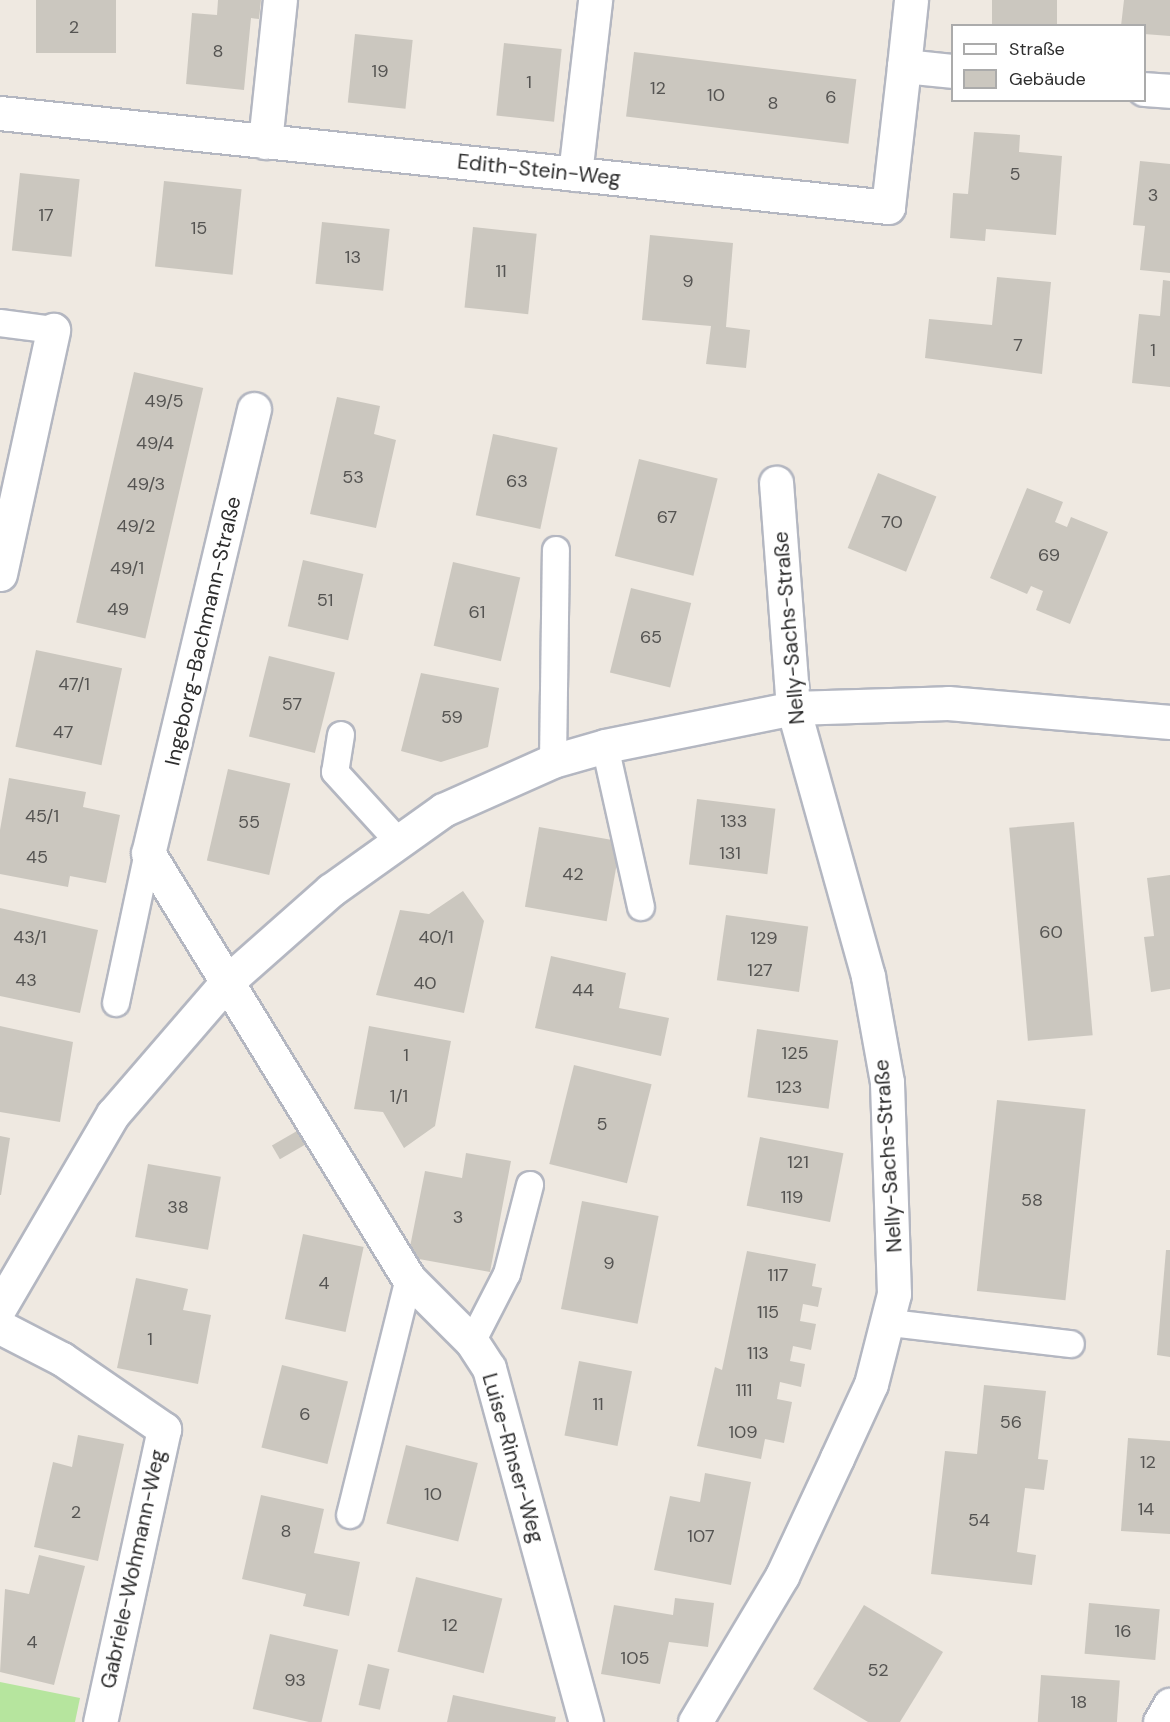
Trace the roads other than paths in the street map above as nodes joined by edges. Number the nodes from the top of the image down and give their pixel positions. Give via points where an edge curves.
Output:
1 (280, 0) edge
2 (596, 0) edge
3 (911, 0) edge
4 (904, 66) junction
5 (951, 71) edge
6 (1146, 88) edge
7 (1170, 91) edge
8 (0, 113) edge
9 (266, 142) junction
10 (575, 174) junction
11 (0, 323) edge
12 (53, 330) joint
13 (255, 409) dead end
14 (776, 483) dead end
15 (556, 550) dead end
16 (0, 574) edge
17 (793, 708) junction
18 (1170, 722) edge
19 (341, 735) dead end
20 (605, 746) junction
21 (553, 761) junction
22 (397, 840) junction
23 (148, 852) junction
24 (641, 907) dead end
25 (228, 981) junction
26 (116, 1003) dead end
27 (530, 1185) dead end
28 (409, 1279) junction
29 (0, 1307) edge
30 (891, 1323) junction
31 (0, 1327) edge
32 (472, 1342) junction
33 (1071, 1344) dead end
34 (350, 1515) dead end
35 (1170, 1705) edge
36 (100, 1722) edge
37 (586, 1722) edge
38 (695, 1722) edge
39 (1160, 1722) edge

1 - 9 street
2 - 10 street
3 - 4 street
4 - 5 street
4 - 10 street, Edith-Stein-Weg via 888,207
6 - 7 street
8 - 9 street, Edith-Stein-Weg
9 - 10 street, Edith-Stein-Weg
11 - 12 lane
12 - 16 street
13 - 23 street, Ingeborg-Bachmann-Straße
14 - 17 street, Nelly-Sachs-Straße
15 - 21 lane
17 - 18 street via 948,703
17 - 20 street
17 - 30 street, Nelly-Sachs-Straße via 868,976 887,1082 896,1225
19 - 22 lane via 335,772
20 - 21 street
20 - 24 lane
21 - 22 street via 443,810
22 - 25 street
23 - 25 street
23 - 26 lane, Ingeborg-Bachmann-Straße
25 - 28 street, Luise-Rinser-Weg
25 - 29 street via 113,1114
27 - 32 lane via 507,1274
28 - 32 street, Luise-Rinser-Weg
28 - 34 lane
30 - 33 lane
30 - 38 street, Nelly-Sachs-Straße via 871,1384 782,1576
31 - 36 street, Gabriele-Wohmann-Weg via 62,1359 164,1429
32 - 37 street, Luise-Rinser-Weg via 489,1368 502,1411
35 - 39 street

